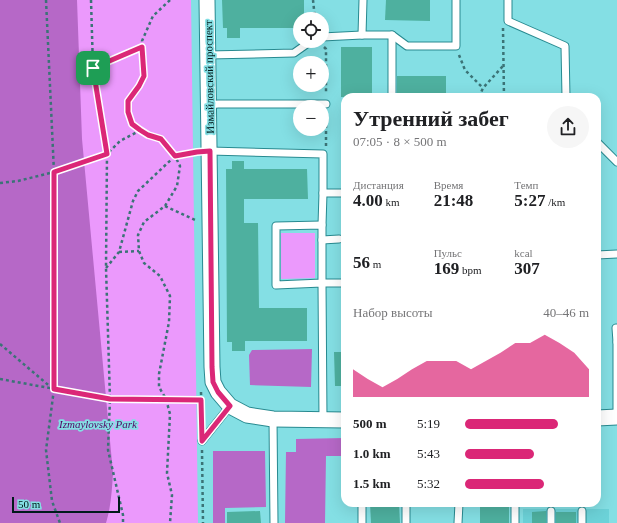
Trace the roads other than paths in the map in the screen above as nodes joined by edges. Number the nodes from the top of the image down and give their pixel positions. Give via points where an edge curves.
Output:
1 (208, 0) edge
2 (362, 0) edge
3 (456, 0) edge
4 (508, 0) edge
5 (362, 35) junction
6 (329, 36) edge
7 (392, 36) junction
8 (302, 48) edge
9 (208, 54) junction
10 (392, 93) edge
11 (566, 93) edge
12 (293, 104) edge
13 (209, 105) junction
14 (601, 146) edge
15 (210, 151) junction
16 (617, 162) edge
17 (323, 193) junction
18 (341, 194) edge
19 (322, 225) junction
20 (340, 239) dead end
21 (322, 240) junction
22 (617, 254) edge
23 (601, 255) edge
24 (341, 283) edge
25 (322, 284) junction
26 (616, 328) edge
27 (617, 342) edge
28 (230, 406) junction
29 (617, 414) edge
30 (617, 417) edge
31 (601, 418) edge
32 (273, 419) junction
33 (323, 420) junction
34 (341, 420) edge
35 (202, 441) road end
36 (362, 507) edge
37 (406, 507) edge
38 (458, 507) edge
39 (515, 507) edge
40 (551, 511) dead end
41 (582, 512) dead end
42 (274, 523) edge
43 (362, 523) edge
44 (406, 523) edge
45 (458, 523) edge
46 (515, 523) edge
47 (551, 523) edge
48 (582, 523) edge

1 - 9 street, Измайловский проспект
2 - 5 lane
3 - 7 lane via 456,46 407,46
4 - 11 lane via 508,21 565,46
5 - 6 lane
5 - 7 lane
7 - 10 lane
8 - 9 lane via 294,54
9 - 13 street, Измайловский проспект
12 - 13 lane
13 - 15 street, Измайловский проспект
14 - 16 lane
15 - 17 lane via 324,154
15 - 28 street, Измайловский проспект via 213,382
17 - 18 lane
17 - 19 lane
19 - 21 lane
19 - 25 lane via 276,226 276,285
20 - 21 lane
21 - 25 lane
22 - 23 lane
24 - 25 lane
25 - 33 lane
26 - 27 lane
27 - 29 lane
28 - 32 street via 247,415
28 - 35 lane
30 - 31 street
32 - 33 street
32 - 42 lane
33 - 34 street
36 - 43 lane
37 - 44 lane
38 - 45 lane
39 - 46 lane
40 - 47 lane
41 - 48 lane

